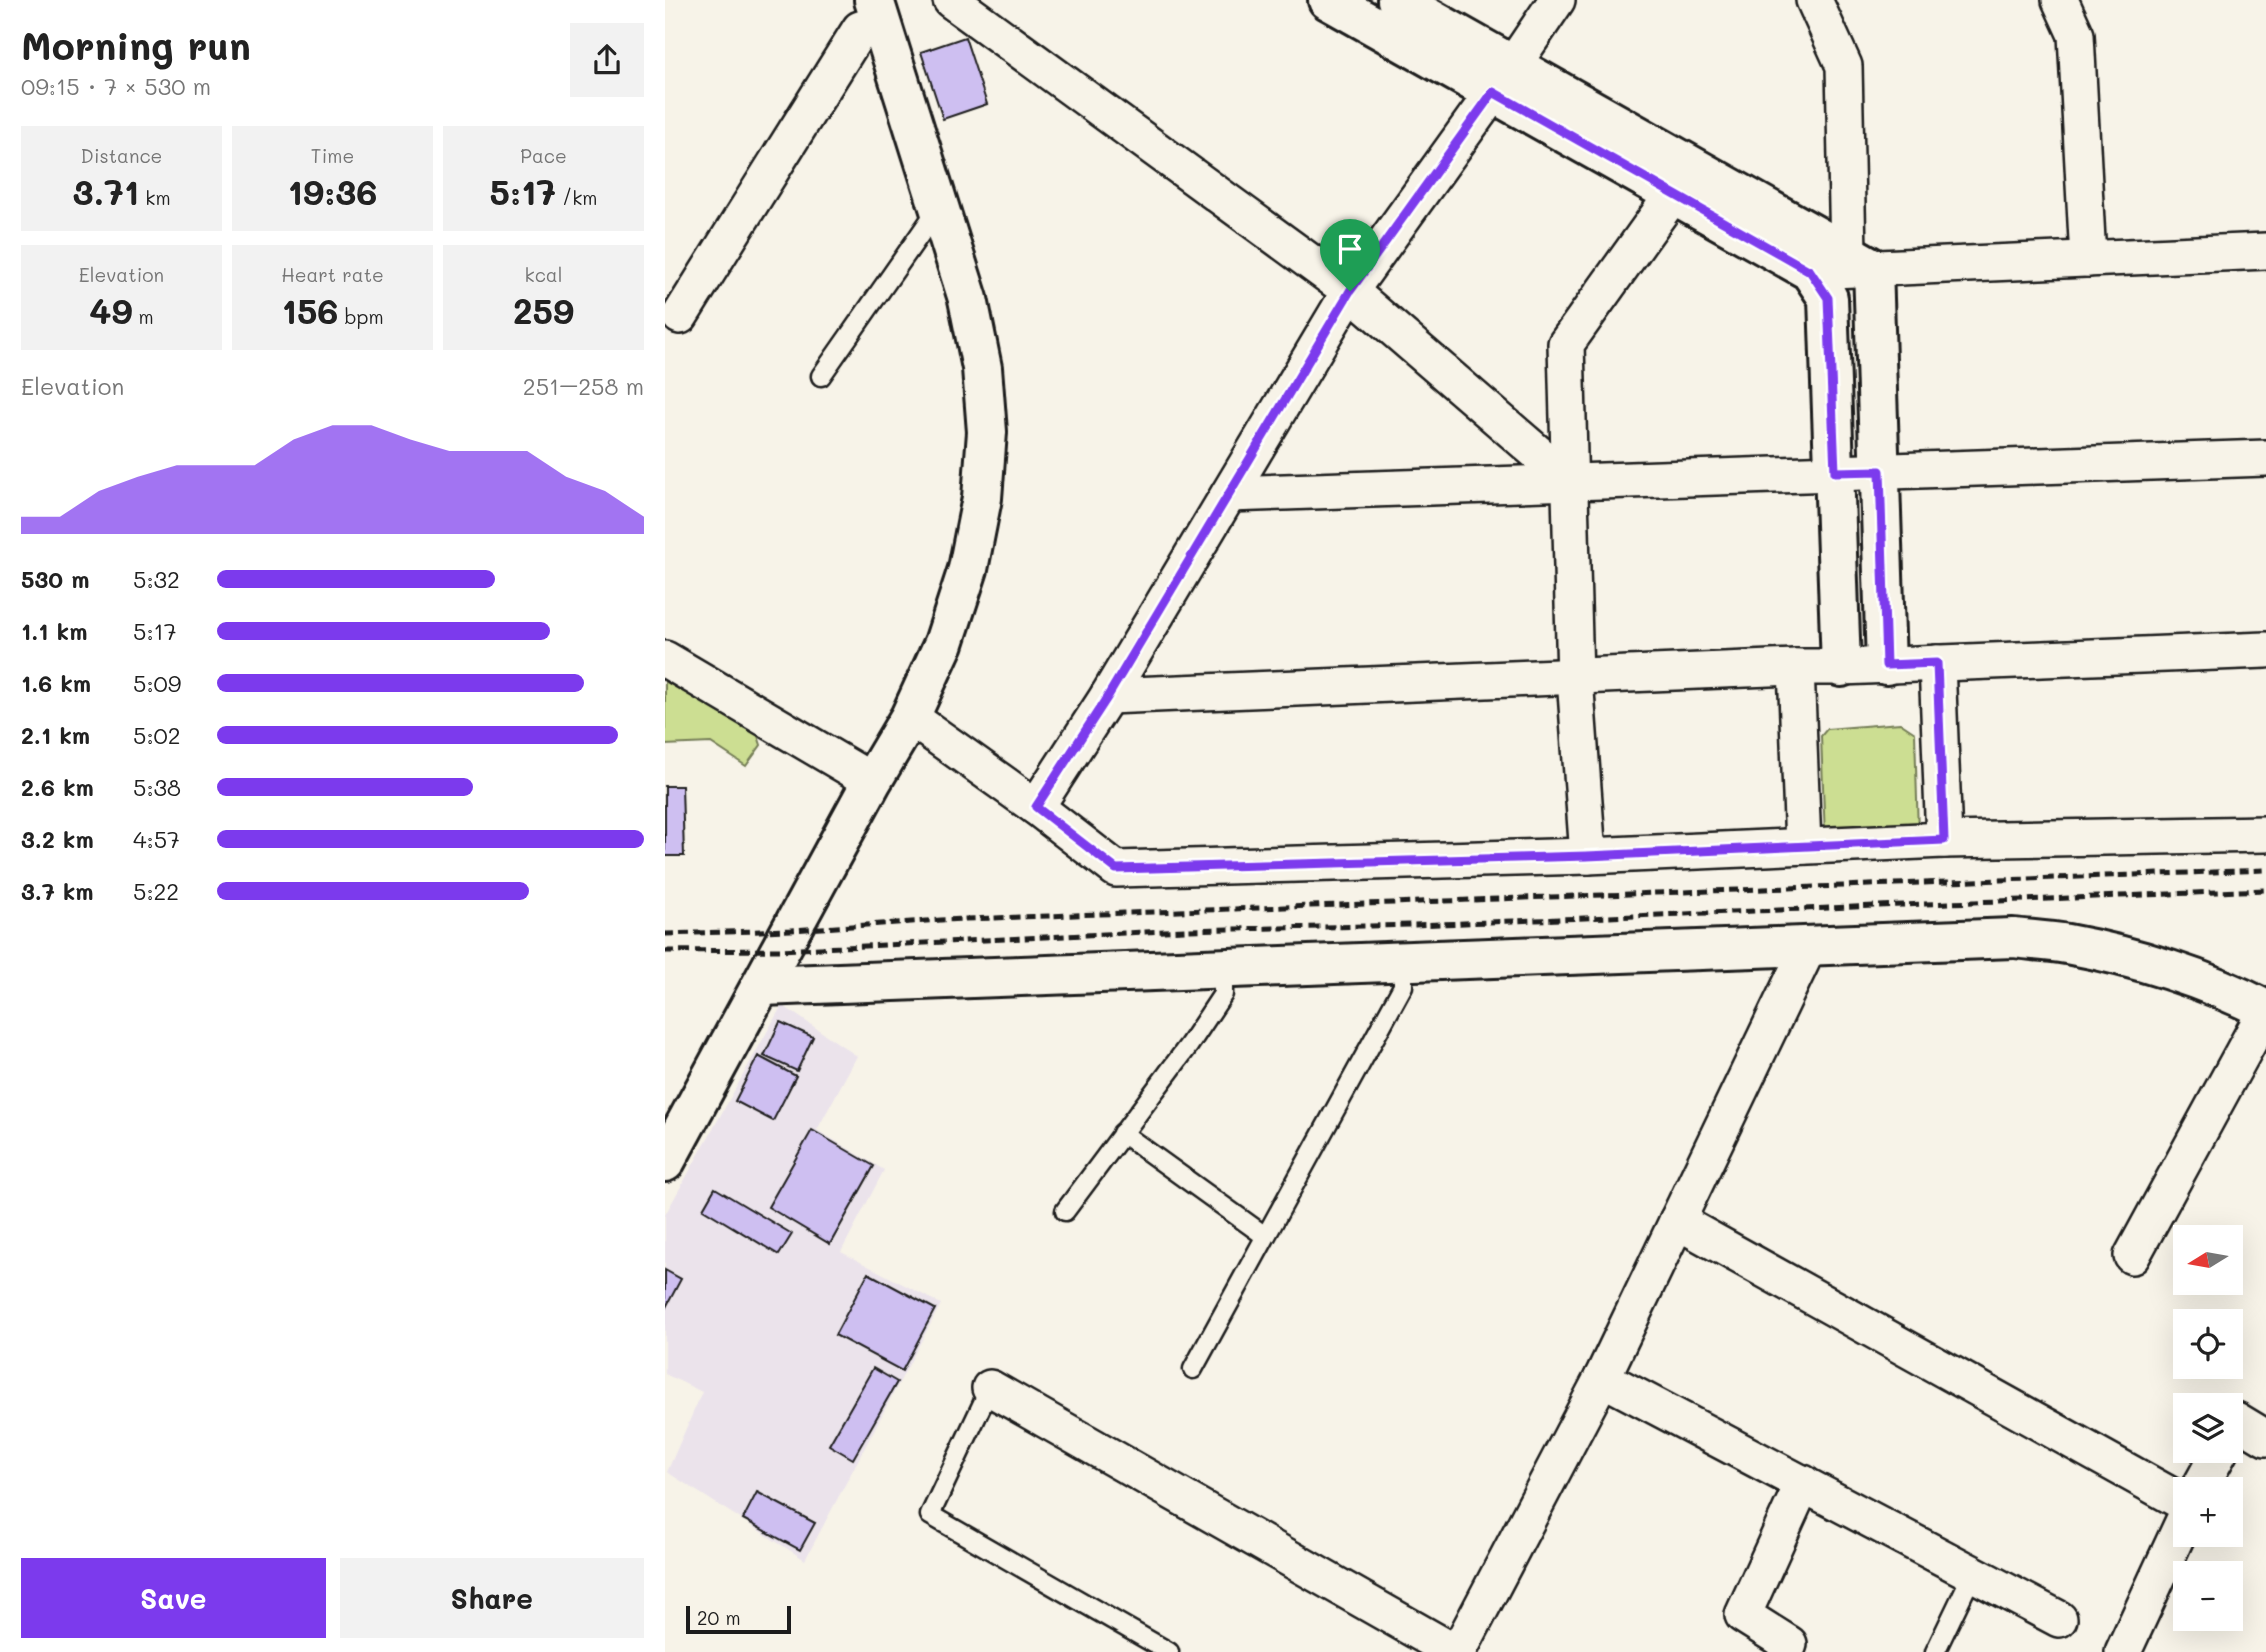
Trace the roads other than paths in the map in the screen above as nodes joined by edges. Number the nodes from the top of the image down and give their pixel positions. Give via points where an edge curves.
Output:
1 (951, 0) edge
2 (1328, 0) edge
3 (1397, 0) edge
4 (1557, 0) edge
5 (1814, 0) edge
6 (2060, 0) edge
7 (877, 11) edge
8 (1503, 79) junction
9 (1683, 180) junction
10 (940, 206) junction
11 (2266, 251) edge
12 (2088, 259) junction
13 (1861, 261) junction
14 (1810, 271) junction
15 (1350, 291) junction
16 (680, 316) dead end
17 (821, 376) dead end
18 (2266, 458) edge
19 (1880, 471) junction
20 (1835, 472) junction
21 (1570, 481) junction
22 (1229, 494) junction
23 (2266, 650) edge
24 (665, 659) edge
25 (1937, 663) junction
26 (1886, 665) junction
27 (1796, 667) junction
28 (1841, 667) junction
29 (1576, 678) junction
30 (1108, 696) junction
31 (910, 717) junction
32 (873, 781) junction
33 (1036, 807) junction
34 (2266, 834) edge
35 (1944, 840) junction
36 (1803, 846) junction
37 (1587, 856) junction
38 (1808, 948) junction
39 (1403, 962) junction
40 (1223, 969) junction
41 (762, 986) junction
42 (2266, 1010) edge
43 (1122, 1133) junction
44 (665, 1162) edge
45 (1065, 1211) dead end
46 (1677, 1221) junction
47 (1265, 1236) junction
48 (2132, 1256) dead end
49 (1193, 1369) dead end
50 (1602, 1377) junction
51 (991, 1388) joint
52 (2243, 1424) edge
53 (2266, 1438) edge
54 (1803, 1483) junction
55 (2173, 1497) edge
56 (2173, 1544) edge
57 (1973, 1573) junction
58 (2059, 1619) dead end
59 (1169, 1652) edge
60 (1456, 1652) edge
61 (1786, 1652) edge
62 (1935, 1652) edge
63 (2123, 1652) edge

1 - 15 street
2 - 8 street
3 - 8 street
4 - 8 street
5 - 13 street via 1844,66
6 - 12 street via 2076,36
7 - 10 street
7 - 16 street via 860,29
8 - 9 street
8 - 15 street
9 - 13 street
9 - 14 street
9 - 21 street via 1566,344
10 - 17 lane
10 - 31 street via 968,299 982,368 987,432 982,498 968,569 944,643
11 - 12 street
12 - 13 street
13 - 14 street
13 - 19 street
14 - 20 street via 1828,298
15 - 21 street
15 - 22 street
18 - 19 street
19 - 20 street
19 - 26 street
20 - 21 street
20 - 28 street
21 - 22 street
21 - 29 street
22 - 30 street
23 - 25 street
24 - 32 street
25 - 26 street
25 - 35 street
26 - 28 street
27 - 28 street
27 - 29 street
27 - 36 street
29 - 30 street
29 - 37 street
30 - 33 street
31 - 32 street
31 - 33 street
32 - 41 street
33 - 37 street via 1116,869
34 - 35 street
35 - 36 street
36 - 37 street
38 - 39 street
38 - 42 street via 2013,939 2065,943 2184,975
38 - 46 street
39 - 40 street
39 - 47 lane via 1403,986
40 - 41 street
40 - 43 lane via 1223,994
41 - 44 street
42 - 48 street
43 - 45 lane
43 - 47 lane
46 - 50 street
46 - 55 street
47 - 49 lane
50 - 54 street
50 - 60 street
51 - 59 lane via 930,1515
51 - 60 street
52 - 53 street
54 - 57 street
54 - 61 street via 1743,1615 1789,1644
56 - 63 street
57 - 58 street
57 - 62 lane

